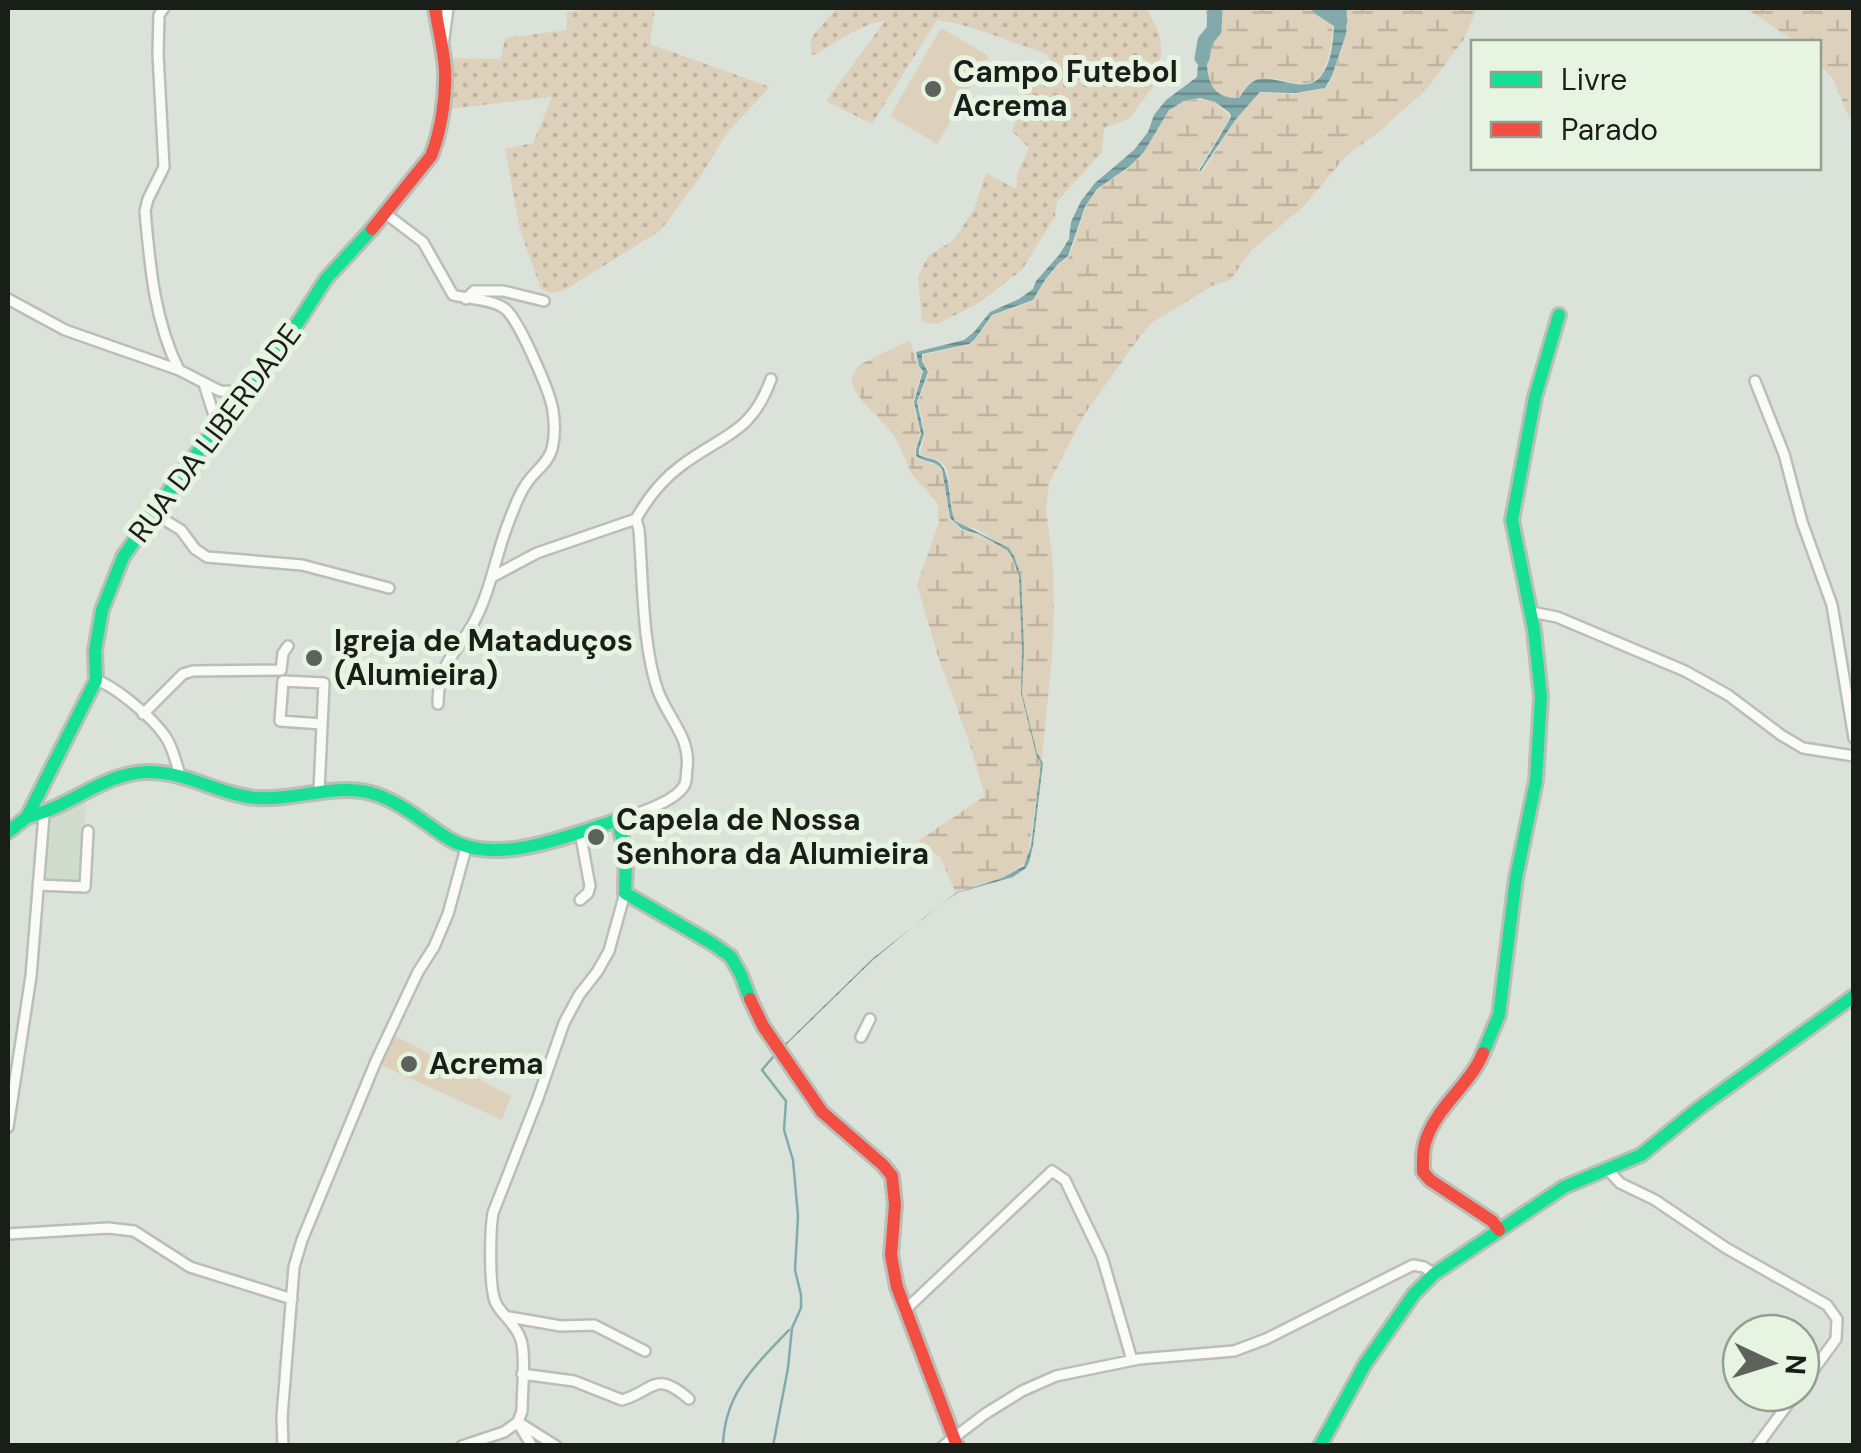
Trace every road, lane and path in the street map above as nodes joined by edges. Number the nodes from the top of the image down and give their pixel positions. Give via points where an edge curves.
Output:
1 (435, 8) edge
2 (448, 8) edge
3 (160, 10) edge
4 (442, 48) junction
5 (386, 214) junction
6 (8, 299) edge
7 (466, 299) junction
8 (544, 301) dead end
9 (1560, 316) dead end
10 (179, 370) junction
11 (772, 378) dead end
12 (1755, 381) dead end
13 (204, 384) junction
14 (244, 392) junction
15 (218, 428) junction
16 (154, 512) junction
17 (636, 520) junction
18 (492, 578) junction
19 (390, 588) dead end
20 (1530, 612) junction
21 (288, 646) dead end
22 (282, 676) junction
23 (96, 680) junction
24 (438, 704) dead end
25 (143, 714) junction
26 (322, 724) junction
27 (1853, 737) edge
28 (1848, 755) edge
29 (180, 774) junction
30 (319, 792) junction
31 (44, 815) junction
32 (27, 817) junction
33 (618, 820) junction
34 (88, 830) dead end
35 (8, 832) edge
36 (580, 832) junction
37 (466, 848) junction
38 (38, 884) junction
39 (625, 892) junction
40 (580, 900) dead end
41 (1854, 996) edge
42 (870, 1019) dead end
43 (861, 1036) dead end
44 (8, 1127) edge
45 (1608, 1170) junction
46 (1499, 1230) junction
47 (8, 1234) edge
48 (1434, 1274) junction
49 (292, 1298) junction
50 (904, 1311) junction
51 (510, 1317) junction
52 (645, 1351) dead end
53 (1132, 1360) junction
54 (1821, 1360) edge
55 (522, 1374) junction
56 (689, 1399) dead end
57 (1782, 1413) edge
58 (518, 1422) junction
59 (956, 1441) edge
60 (284, 1446) edge
61 (462, 1446) edge
62 (532, 1446) edge
63 (556, 1446) edge
64 (943, 1446) edge
65 (1320, 1446) edge
66 (1758, 1446) edge

1 - 4 street, RUA DA LIBERDADE
2 - 4 street, RUA DA LIBERDADE
3 - 10 street via 164,167 145,211 152,288
4 - 5 street, RUA DA LIBERDADE via 436,143
5 - 7 street via 422,242 452,295
5 - 14 street, RUA DA LIBERDADE via 326,279
6 - 10 street via 65,330
7 - 8 street via 474,291 503,291
7 - 18 street via 508,310 553,406 551,455 525,484
9 - 20 street via 1535,397 1512,520
10 - 13 street
11 - 17 street via 745,424 680,466
12 - 27 street via 1832,606
13 - 14 street
13 - 15 street
14 - 15 street, RUA DA LIBERDADE
15 - 16 street, RUA DA LIBERDADE
16 - 19 street via 207,557 302,564
16 - 23 street, RUA DA LIBERDADE via 123,557 102,610
17 - 18 street via 537,553
17 - 33 street via 653,678 688,756 685,784 674,795
18 - 24 street via 474,622 446,661
20 - 28 street via 1685,671 1804,748
20 - 46 street via 1541,696 1536,782 1516,878 1500,1015 1478,1064 1430,1128 1422,1158 1430,1180
21 - 22 street
22 - 25 street via 183,674
22 - 26 street via 324,682
22 - 26 street via 280,722
23 - 25 street
23 - 32 street, RUA DA LIBERDADE
25 - 29 street via 166,738
26 - 30 street
27 - 28 street
29 - 30 street via 254,798
29 - 31 street via 126,774
30 - 37 street via 370,792
31 - 32 street
31 - 38 street
32 - 35 street, RUA DA LIBERDADE
33 - 36 street
33 - 39 street
34 - 38 street via 85,887
36 - 37 street via 517,847
36 - 40 street via 590,886
37 - 49 street via 448,914 376,1061 302,1240
38 - 44 street
39 - 50 street via 731,957 762,1026 810,1097 892,1176 892,1269
39 - 51 street via 609,951 564,1023 492,1213 494,1299
41 - 45 street via 1641,1155
42 - 43 street
45 - 46 street via 1564,1187
45 - 54 street via 1828,1305 1837,1319 1836,1339
46 - 48 street
47 - 49 street via 134,1231 190,1266
48 - 53 street via 1412,1265 1234,1351
48 - 65 street via 1364,1364
49 - 60 street
50 - 53 street via 1052,1171 1064,1180 1102,1257
50 - 59 street
51 - 52 street via 594,1324
51 - 55 street via 522,1341
53 - 59 street via 1056,1376 1022,1391
55 - 56 street via 574,1381 622,1400 656,1383
55 - 58 street
57 - 66 street
58 - 61 street
58 - 62 street
58 - 63 street
59 - 64 street

